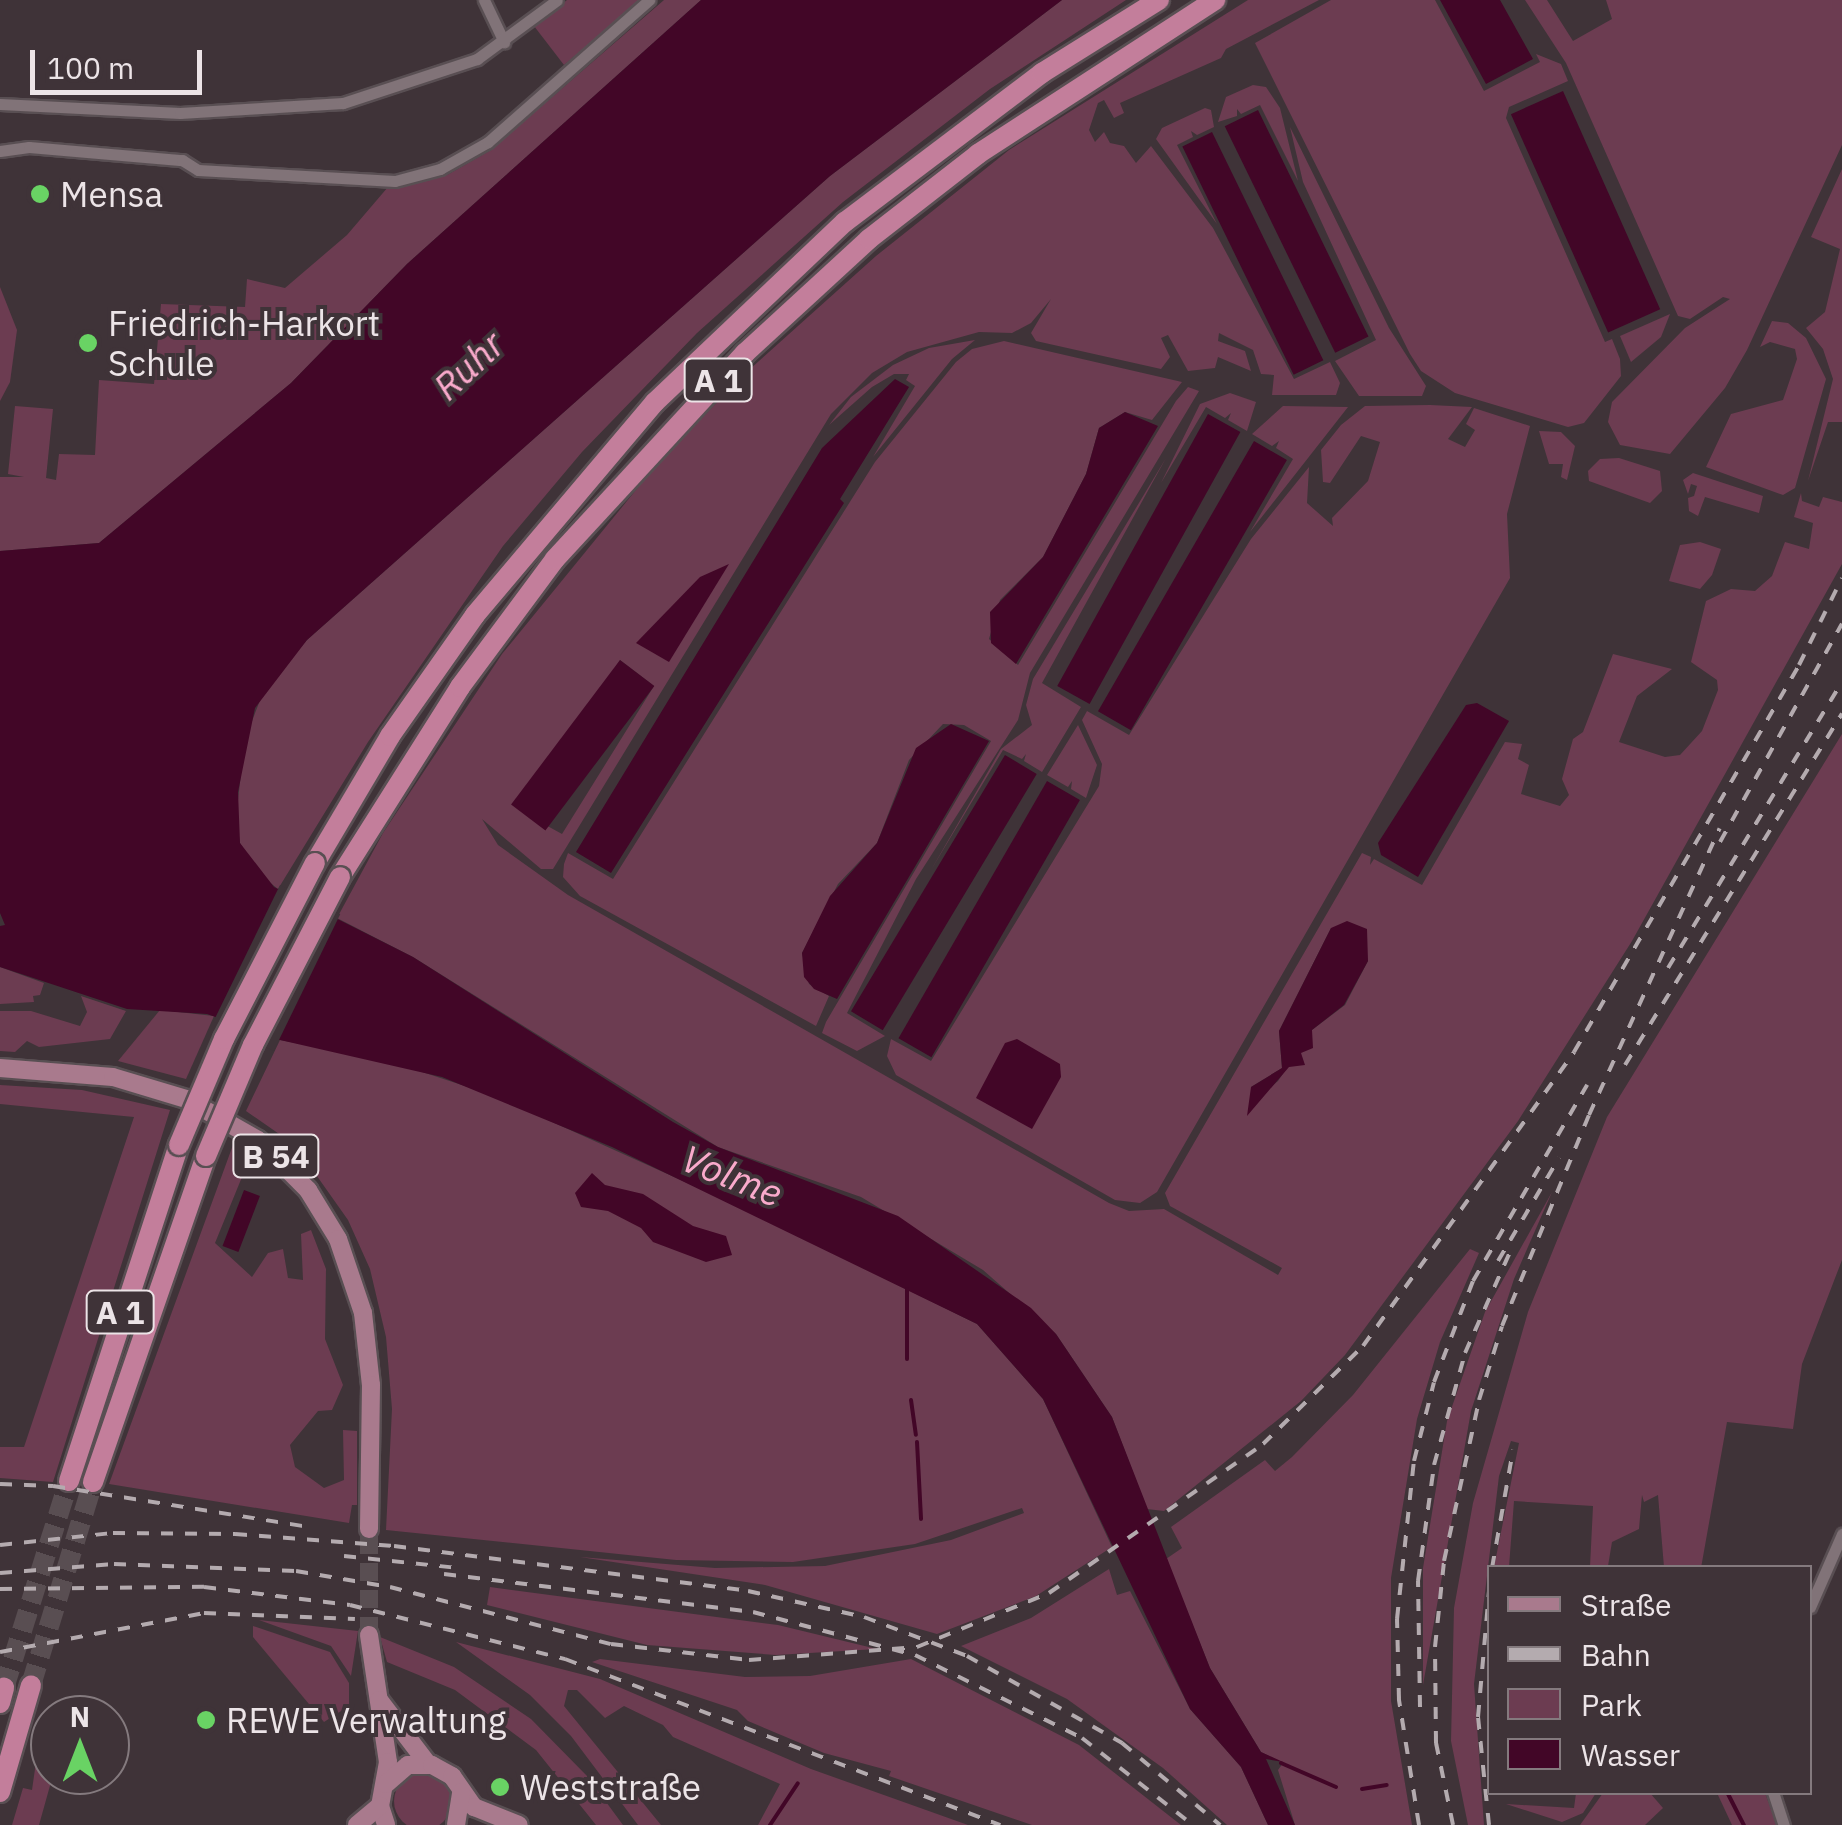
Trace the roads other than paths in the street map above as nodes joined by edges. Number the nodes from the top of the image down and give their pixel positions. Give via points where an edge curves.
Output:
1 (484, 0) edge
2 (556, 0) edge
3 (649, 0) edge
4 (1158, 0) edge
5 (1215, 0) edge
6 (504, 42) junction
7 (0, 104) edge
8 (0, 152) edge
9 (0, 1068) edge
10 (68, 1481) tunnel mouth
11 (93, 1482) tunnel mouth
12 (369, 1529) tunnel mouth
13 (1842, 1534) edge
14 (1812, 1602) edge
15 (369, 1635) tunnel mouth
16 (31, 1686) tunnel mouth
17 (379, 1700) junction
18 (428, 1764) junction
19 (386, 1784) junction
20 (0, 1792) edge
21 (462, 1792) junction
22 (1774, 1795) edge
23 (380, 1806) junction
24 (357, 1825) edge
25 (386, 1825) edge
26 (456, 1825) edge
27 (518, 1825) edge
28 (1784, 1825) edge

1 - 6 street
2 - 6 street
3 - 8 street via 488,142 440,168 395,181 198,170 182,160 29,146
4 - 10 highway, A 1, bridge via 1042,73 885,190 759,298 655,402 474,615 314,863 224,1039 179,1145
5 - 11 highway, A 1, bridge via 1060,96 869,240 696,402 601,503 491,642 340,877 253,1044 206,1156
6 - 7 street via 435,78 343,103 180,113
9 - 12 main road, B 54 via 114,1077 186,1098 258,1140 308,1190 338,1238 363,1313 371,1385
13 - 14 street
15 - 17 main road
16 - 20 highway
17 - 18 main road
17 - 19 main road
18 - 19 main road via 403,1768
18 - 21 main road via 449,1773
19 - 23 main road
21 - 26 main road
21 - 27 main road via 480,1811
22 - 28 street
23 - 24 main road
23 - 25 main road

